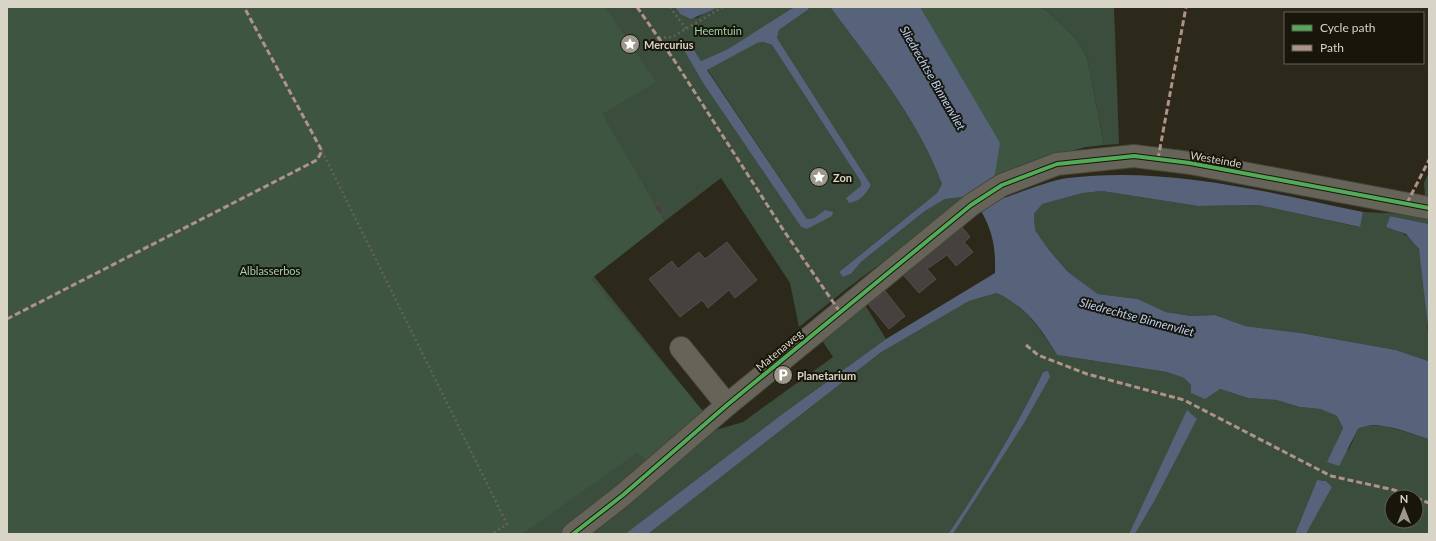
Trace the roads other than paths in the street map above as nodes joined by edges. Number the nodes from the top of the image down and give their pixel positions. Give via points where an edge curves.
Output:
1 (1002, 186) joint
2 (1429, 208) edge
3 (681, 348) dead end
4 (727, 405) junction
5 (573, 534) edge

1 - 2 street, Westeinde via 1057,164 1134,156 1190,163
1 - 4 street, Matenaweg via 971,205
3 - 4 street
4 - 5 street, Matenaweg via 623,495

